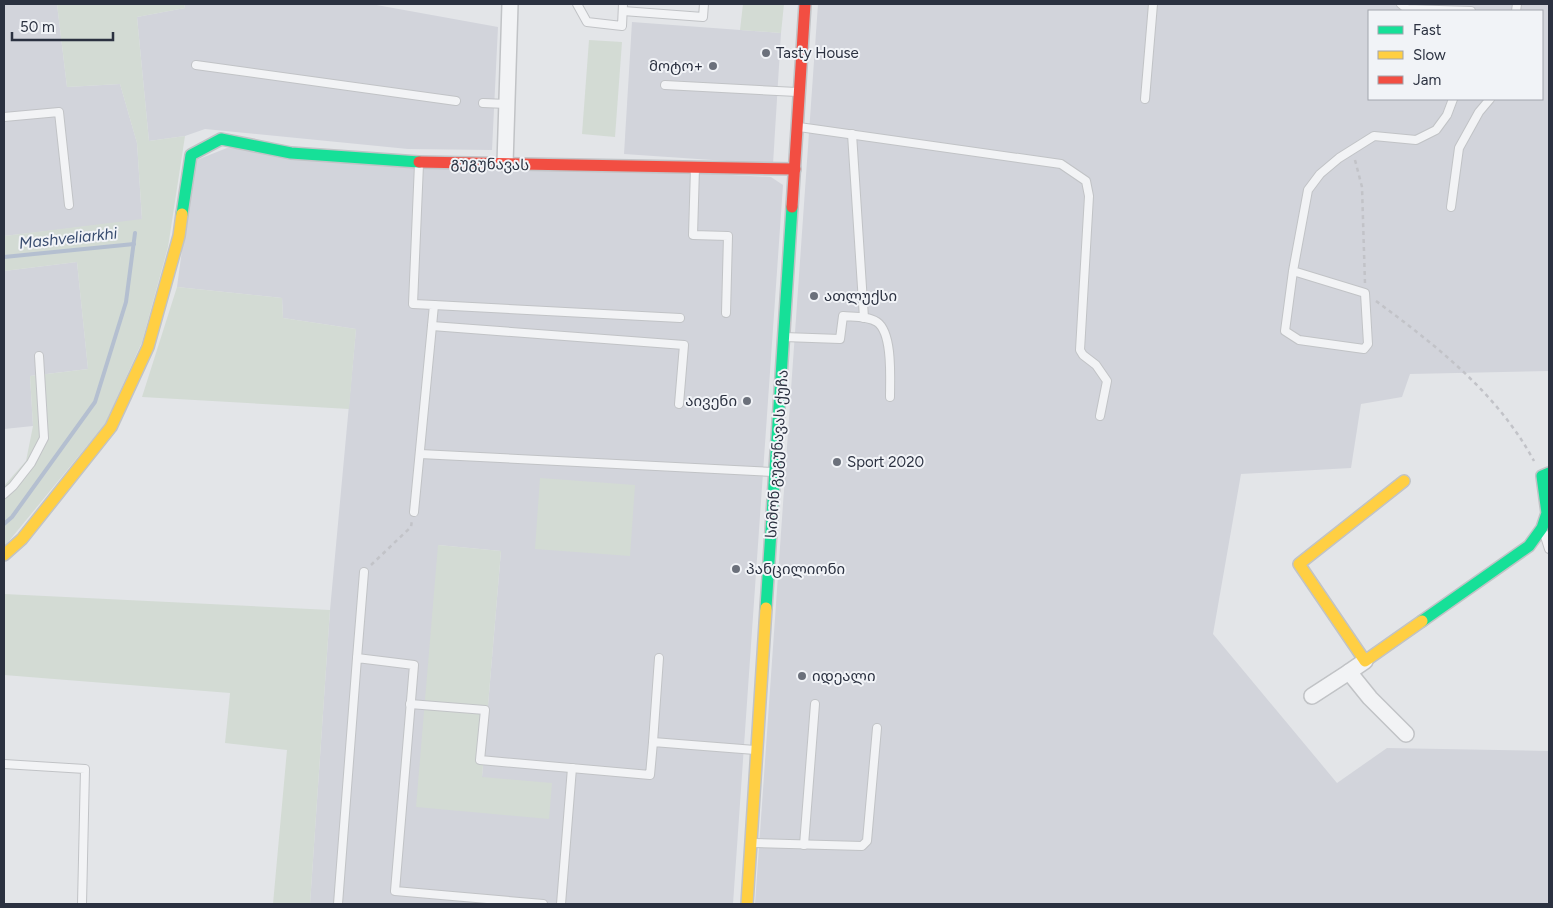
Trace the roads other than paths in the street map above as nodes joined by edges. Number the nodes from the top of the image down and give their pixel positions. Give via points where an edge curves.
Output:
1 (510, 4) edge
2 (577, 4) edge
3 (704, 4) edge
4 (804, 4) edge
5 (1153, 4) edge
6 (1401, 4) edge
7 (623, 7) edge
8 (1450, 10) edge
9 (196, 66) dead end
10 (665, 85) dead end
11 (799, 92) junction
12 (1145, 99) dead end
13 (1453, 100) edge
14 (1489, 100) edge
15 (456, 101) dead end
16 (483, 103) dead end
17 (507, 104) junction
18 (4, 117) edge
19 (797, 126) junction
20 (852, 134) junction
21 (419, 162) junction
22 (505, 164) junction
23 (695, 166) junction
24 (795, 169) junction
25 (69, 205) dead end
26 (1451, 207) dead end
27 (1293, 271) junction
28 (434, 304) junction
29 (726, 313) dead end
30 (680, 318) dead end
31 (864, 318) junction
32 (432, 326) junction
33 (784, 337) junction
34 (39, 356) dead end
35 (890, 397) dead end
36 (679, 404) dead end
37 (1100, 416) dead end
38 (420, 454) junction
39 (775, 472) junction
40 (1546, 474) edge
41 (1404, 481) dead end
42 (4, 494) edge
43 (414, 512) road end
44 (1543, 531) junction
45 (1549, 549) edge
46 (4, 555) edge
47 (364, 572) road end
48 (357, 658) junction
49 (659, 658) dead end
50 (1366, 661) junction
51 (1349, 672) junction
52 (1312, 696) dead end
53 (410, 704) junction
54 (815, 704) dead end
55 (877, 728) dead end
56 (1406, 734) dead end
57 (653, 742) junction
58 (757, 750) junction
59 (4, 764) edge
60 (572, 768) junction
61 (751, 843) junction
62 (804, 845) junction
63 (82, 904) edge
64 (338, 904) edge
65 (543, 904) edge
66 (561, 904) edge
67 (747, 904) edge

1 - 17 street
2 - 7 lane via 586,22 622,26
3 - 7 lane via 703,17
4 - 11 street, სიმონ გუგუნავას ქუჩა
5 - 12 lane
6 - 8 lane via 1407,8
9 - 15 lane
10 - 11 lane
11 - 19 street, სიმონ გუგუნავას ქუჩა
13 - 27 lane via 1436,130 1416,140 1374,136 1352,148 1320,174 1308,190
14 - 26 lane via 1459,148
16 - 17 lane
17 - 22 street
18 - 25 lane via 59,112
19 - 20 lane
19 - 24 street, სიმონ გუგუნავას ქუჩა
20 - 31 lane
20 - 37 lane via 1061,164 1086,181 1090,196 1080,350 1107,381
21 - 22 street, გუგუნავას
21 - 28 lane via 413,304
21 - 46 street, გუგუნავას via 291,153 221,139 191,155 179,236 148,347 111,427 22,539
22 - 23 street, გუგუნავას
23 - 24 street, გუგუნავას
23 - 29 lane via 693,235 728,236
24 - 33 street, სიმონ გუგუნავას ქუჩა
27 - 27 lane via 1285,331 1299,340 1364,349 1368,344 1366,293
28 - 30 lane
28 - 32 lane
31 - 33 lane via 843,316 840,340
31 - 35 lane via 878,323 888,337
32 - 36 lane via 684,344
32 - 38 lane
33 - 39 street, სიმონ გუგუნავას ქუჩა
34 - 42 lane via 44,438 31,463
38 - 39 lane
38 - 43 lane
39 - 58 street, სიმონ გუგუნავას ქუჩა
40 - 44 street via 1549,508
41 - 50 street via 1299,564
44 - 45 lane
44 - 50 street via 1529,546
47 - 48 lane
48 - 53 lane via 414,665
48 - 64 lane
49 - 57 lane
50 - 51 street
51 - 52 street
51 - 56 street
53 - 60 lane via 484,710 480,760
53 - 65 lane via 395,892
54 - 62 lane
55 - 62 lane via 867,841 855,848
57 - 58 lane
57 - 60 lane via 650,775
58 - 61 street, სიმონ გუგუნავას ქუჩა
59 - 63 lane via 85,769
60 - 66 lane
61 - 62 lane
61 - 67 street, სიმონ გუგუნავას ქუჩა

